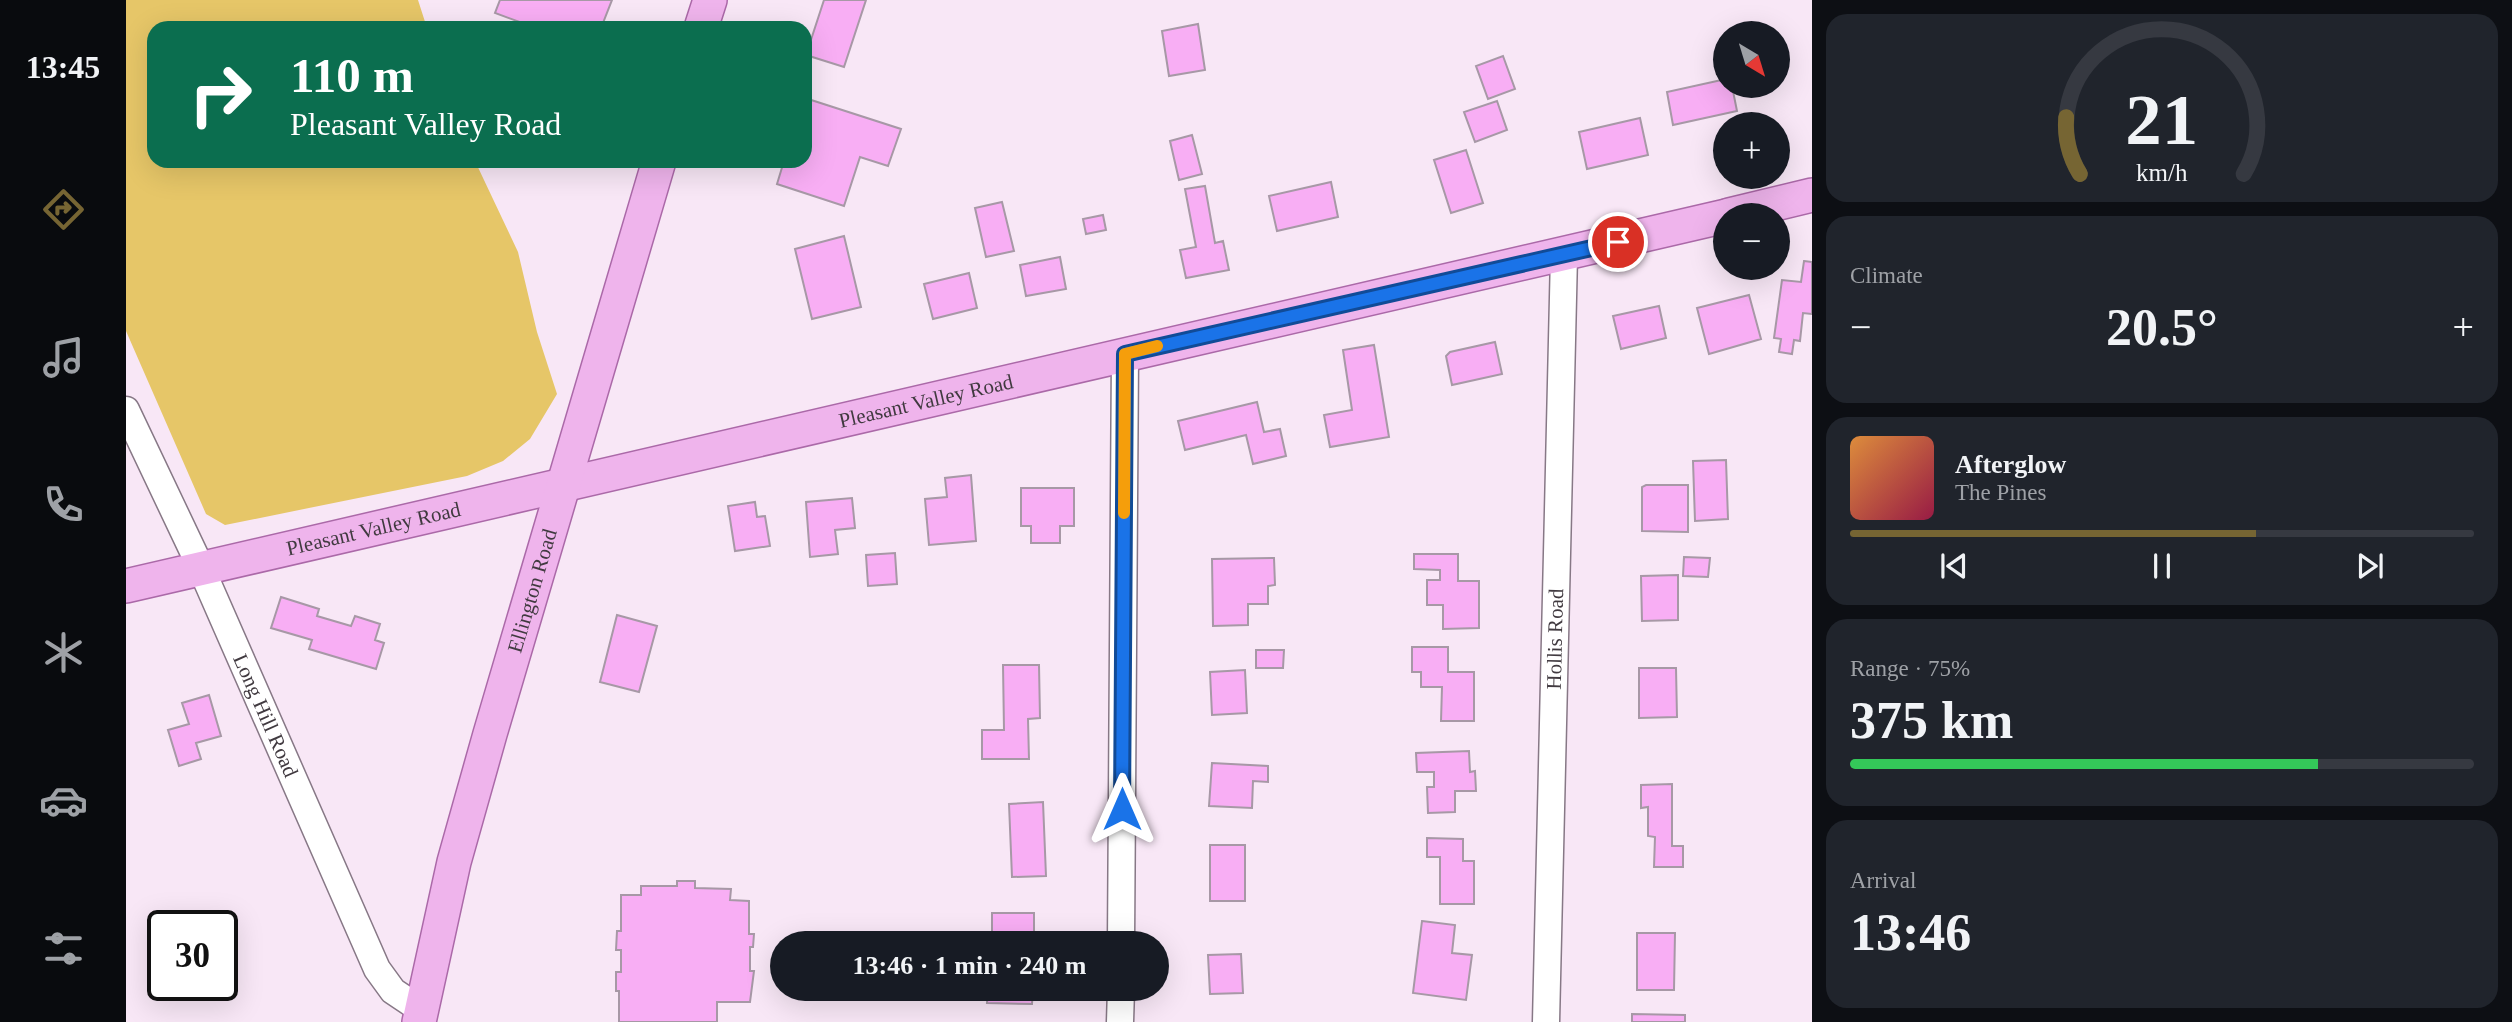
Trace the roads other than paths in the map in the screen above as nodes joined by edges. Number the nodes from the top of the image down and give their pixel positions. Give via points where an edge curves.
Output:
1 (709, 0) edge
2 (703, 21) edge
3 (657, 168) edge
4 (1812, 195) edge
5 (1780, 203) edge
6 (1713, 219) edge
7 (1564, 255) junction
8 (1125, 354) junction
9 (126, 410) edge
10 (562, 486) junction
11 (201, 568) junction
12 (126, 586) edge
13 (1121, 931) edge
14 (1121, 1001) edge
15 (420, 1016) edge
16 (1120, 1022) edge
17 (1546, 1022) edge

1 - 2 main road
3 - 10 main road, Ellington Road
4 - 5 main road, Pleasant Valley Road
6 - 7 main road, Pleasant Valley Road
7 - 8 main road, Pleasant Valley Road
7 - 17 street, Hollis Road
8 - 10 main road, Pleasant Valley Road
8 - 13 street
9 - 11 street, Long Hill Road
10 - 11 main road, Pleasant Valley Road
10 - 15 main road, Ellington Road via 454,862
11 - 12 main road, Pleasant Valley Road
11 - 15 street, Long Hill Road via 377,969
14 - 16 street

